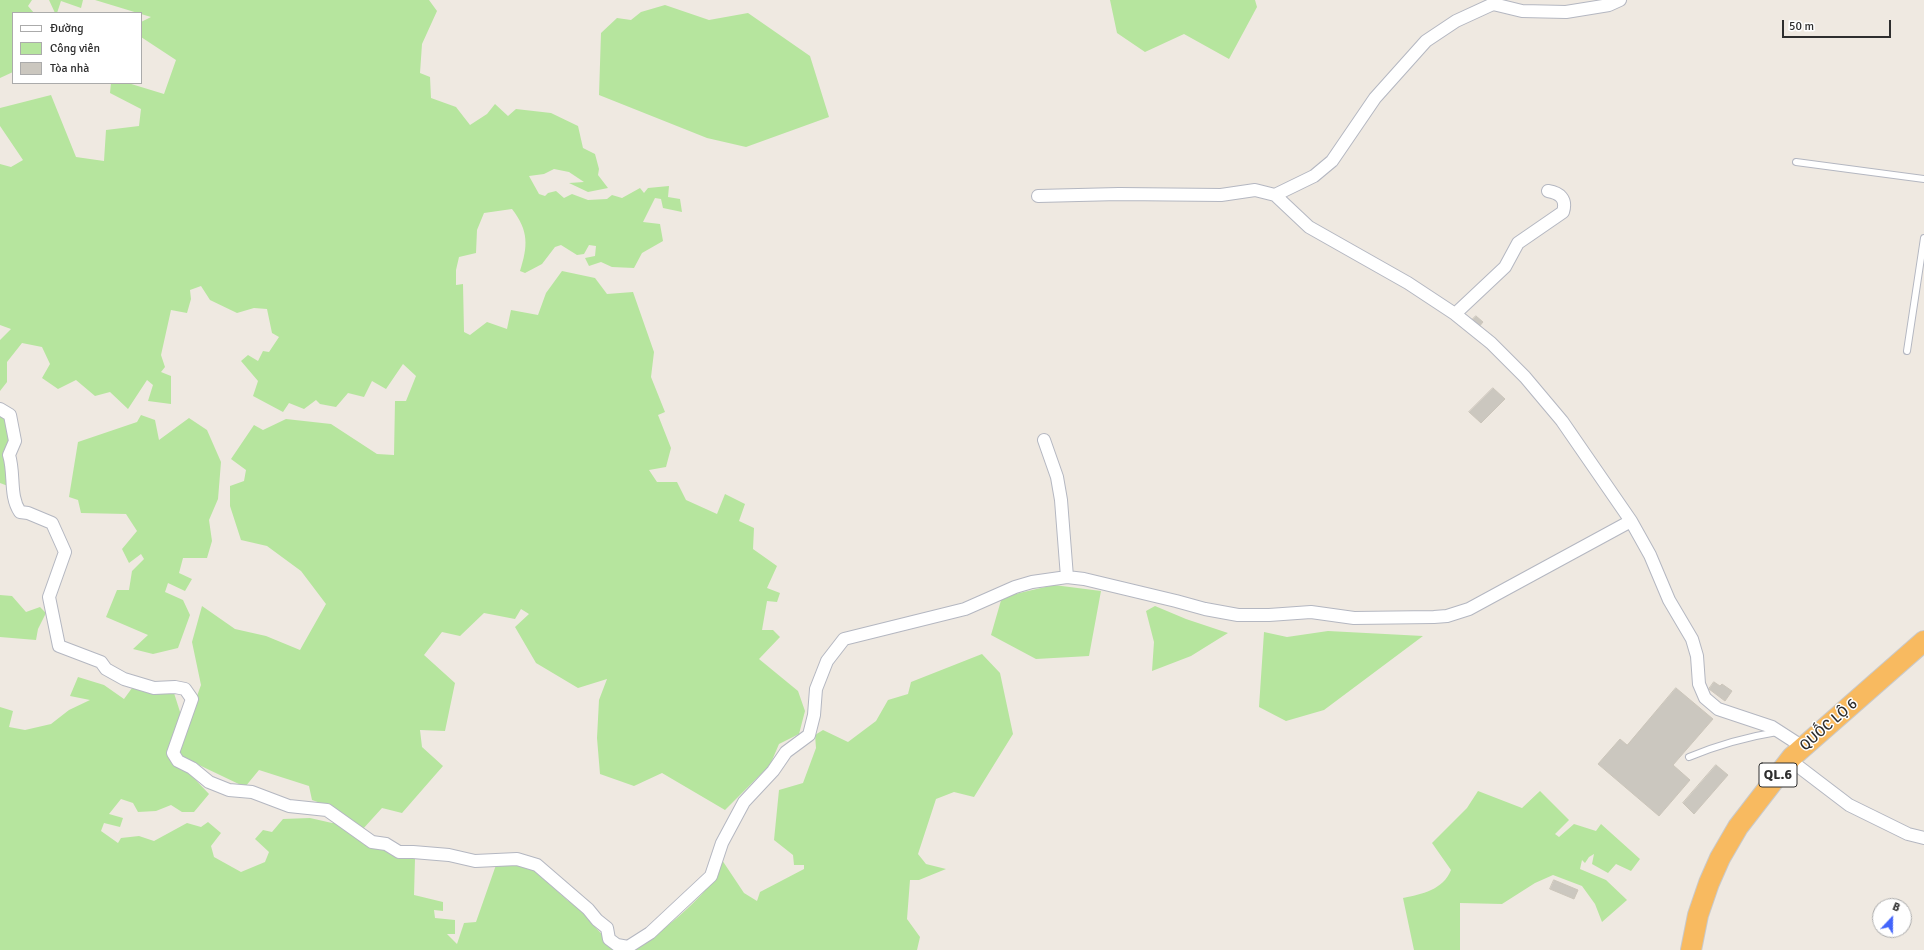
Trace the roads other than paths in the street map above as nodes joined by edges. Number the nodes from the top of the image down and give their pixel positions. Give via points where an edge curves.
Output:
1 (1620, 0) edge
2 (1796, 162) dead end
3 (1924, 179) edge
4 (1548, 191) dead end
5 (1275, 195) junction
6 (1038, 196) dead end
7 (1924, 238) edge
8 (1455, 314) junction
9 (1907, 351) dead end
10 (0, 409) edge
11 (1044, 440) dead end
12 (1631, 521) junction
13 (1067, 577) junction
14 (1924, 641) edge
15 (1781, 732) junction
16 (1797, 754) junction
17 (1689, 757) dead end
18 (1924, 838) edge
19 (1691, 950) edge

1 - 5 street via 1609,5 1566,12 1522,12 1493,4 1456,21 1426,41 1376,98 1332,161 1314,176
2 - 3 lane
4 - 8 street via 1562,196 1565,202 1563,212 1518,243 1505,267
5 - 6 street via 1255,190 1221,195
5 - 8 street via 1309,227 1408,283
7 - 9 lane
8 - 12 street via 1491,343 1542,396
10 - 13 street via 10,415 15,441 9,455 13,466 14,504 20,512 52,523 65,552 48,596 59,646 101,662 106,669 124,679 154,688 185,689 192,699 173,753 178,761 192,768 209,782 230,790 252,792 289,806 327,810 372,842 386,844 399,852 449,855 475,861 517,859 537,865 588,908 607,928 609,938 617,945 628,947 650,933 711,876 722,843 744,802 773,771 786,752 809,735 816,689 827,661 844,639 966,609 1032,582
11 - 13 street via 1057,477 1061,500
12 - 13 street via 1469,609 1447,616 1361,618 1311,612 1238,615
12 - 15 street via 1650,555 1669,600 1692,639 1698,656 1699,684 1705,698 1718,709
14 - 16 highway, QUỐC LỘ 6 / QL.6
15 - 16 street
15 - 17 lane via 1720,744
16 - 18 street via 1849,805 1908,834
16 - 19 highway, QUỐC LỘ 6 / QL.6 via 1738,827 1720,858 1698,915

